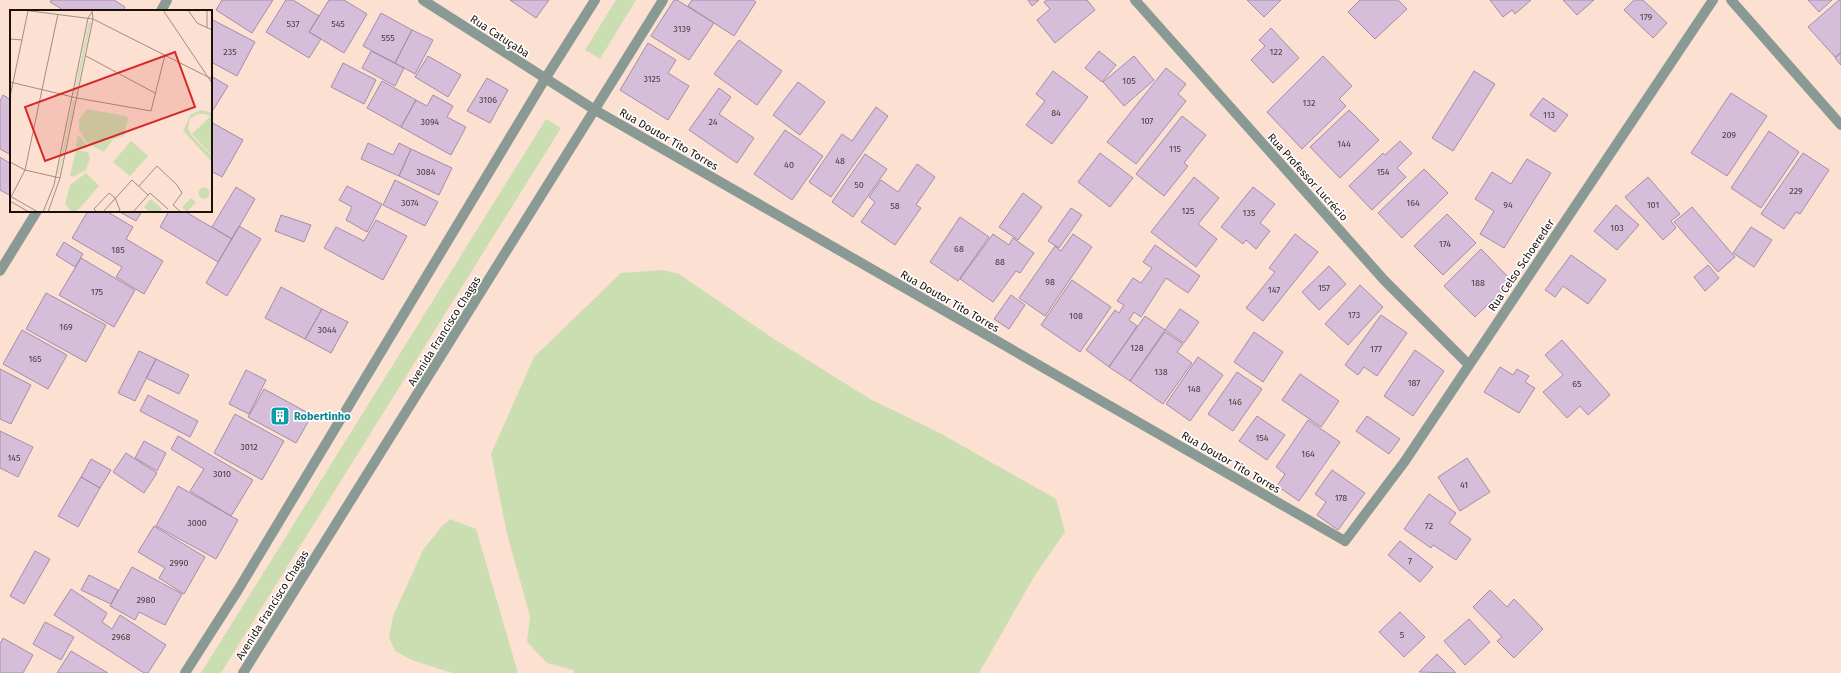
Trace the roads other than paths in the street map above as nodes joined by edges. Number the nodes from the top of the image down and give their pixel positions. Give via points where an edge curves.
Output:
1 (167, 0) edge
2 (422, 0) edge
3 (595, 0) edge
4 (663, 0) edge
5 (1135, 0) edge
6 (1713, 0) edge
7 (1731, 0) edge
8 (162, 10) edge
9 (545, 80) junction
10 (595, 110) junction
11 (1841, 125) edge
12 (36, 212) edge
13 (0, 271) edge
14 (1469, 365) junction
15 (1345, 541) joint
16 (185, 673) edge
17 (243, 673) edge

1 - 8 street
2 - 9 street, Rua Catuçaba
3 - 9 street
4 - 10 street, Avenida Francisco Chagas
5 - 14 street, Rua Professor Lucrécio via 1384,280
6 - 14 street, Rua Celso Schoereder
7 - 11 street
9 - 10 street, Rua Doutor Tito Torres
9 - 16 street via 238,590
10 - 15 street, Rua Doutor Tito Torres
10 - 17 street, Avenida Francisco Chagas
12 - 13 street
14 - 15 street, Rua Celso Schoereder via 1405,461

